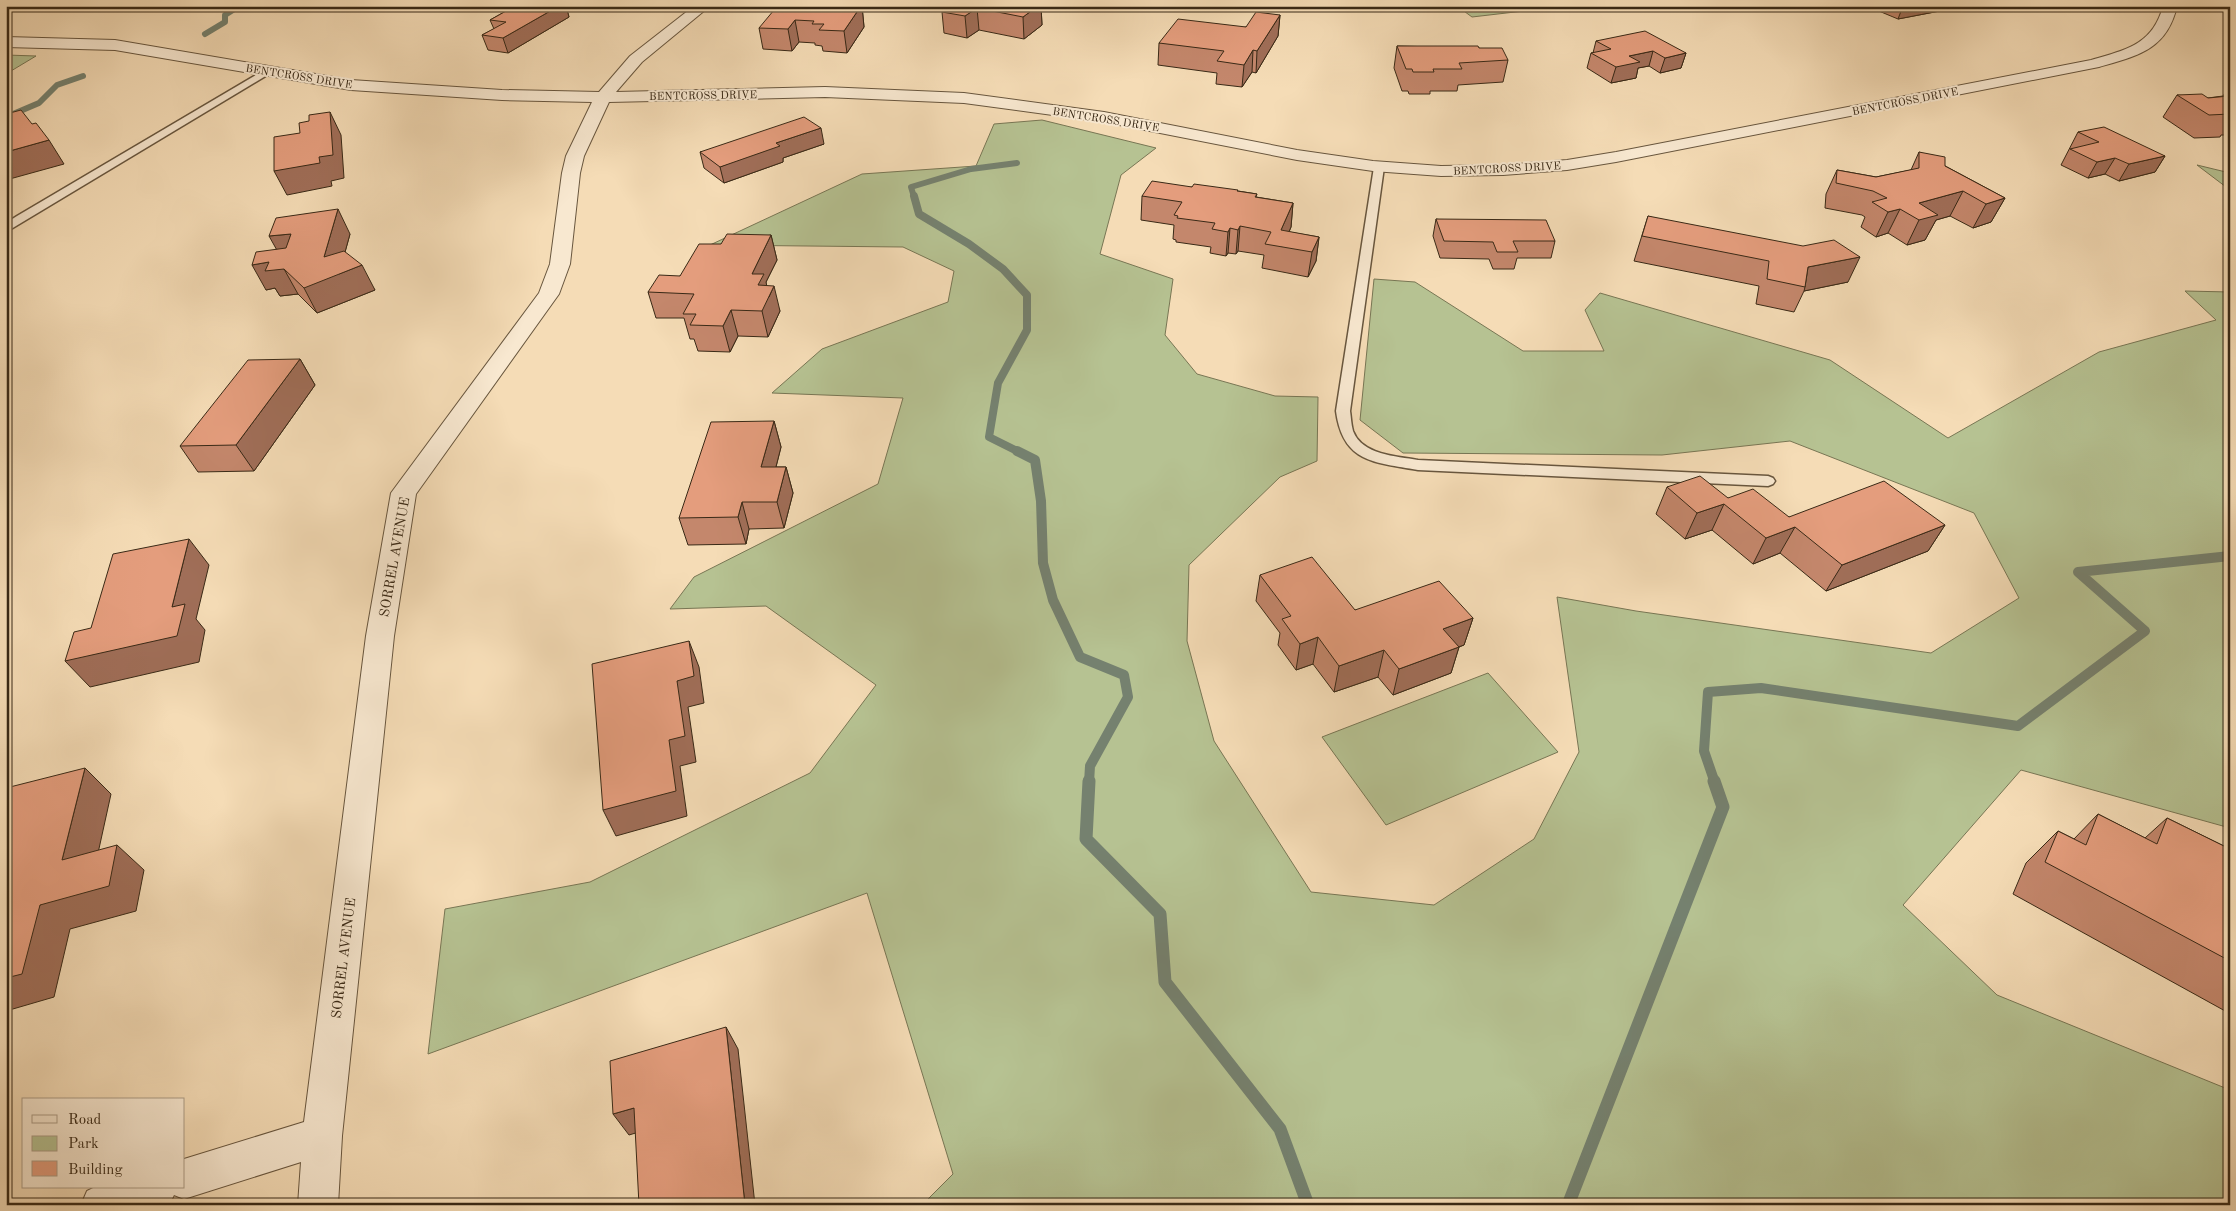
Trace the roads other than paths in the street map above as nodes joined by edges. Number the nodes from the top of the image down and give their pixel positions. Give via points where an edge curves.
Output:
1 (703, 6) edge
2 (2170, 6) edge
3 (6, 42) edge
4 (266, 72) junction
5 (602, 97) junction
6 (1379, 167) junction
7 (6, 229) edge
8 (1768, 481) dead end
9 (322, 1136) junction
10 (185, 1179) edge
11 (154, 1188) edge
12 (101, 1205) edge
13 (318, 1205) edge

1 - 5 street, SORREL AVENUE via 636,59
2 - 6 street, BENTCROSS DRIVE via 2168,21 2160,35 2145,46 2084,65 1567,165 1441,171
3 - 4 street, BENTCROSS DRIVE via 115,45
4 - 5 street, BENTCROSS DRIVE via 351,85 502,96
4 - 7 lane
5 - 6 street, BENTCROSS DRIVE via 825,92 964,98 1104,117 1297,155
5 - 9 street, SORREL AVENUE via 575,156 560,264 549,294 404,493 380,636
6 - 8 lane via 1343,411 1347,432 1358,448 1374,456 1418,465
9 - 10 street
9 - 13 street, SORREL AVENUE
11 - 12 street

